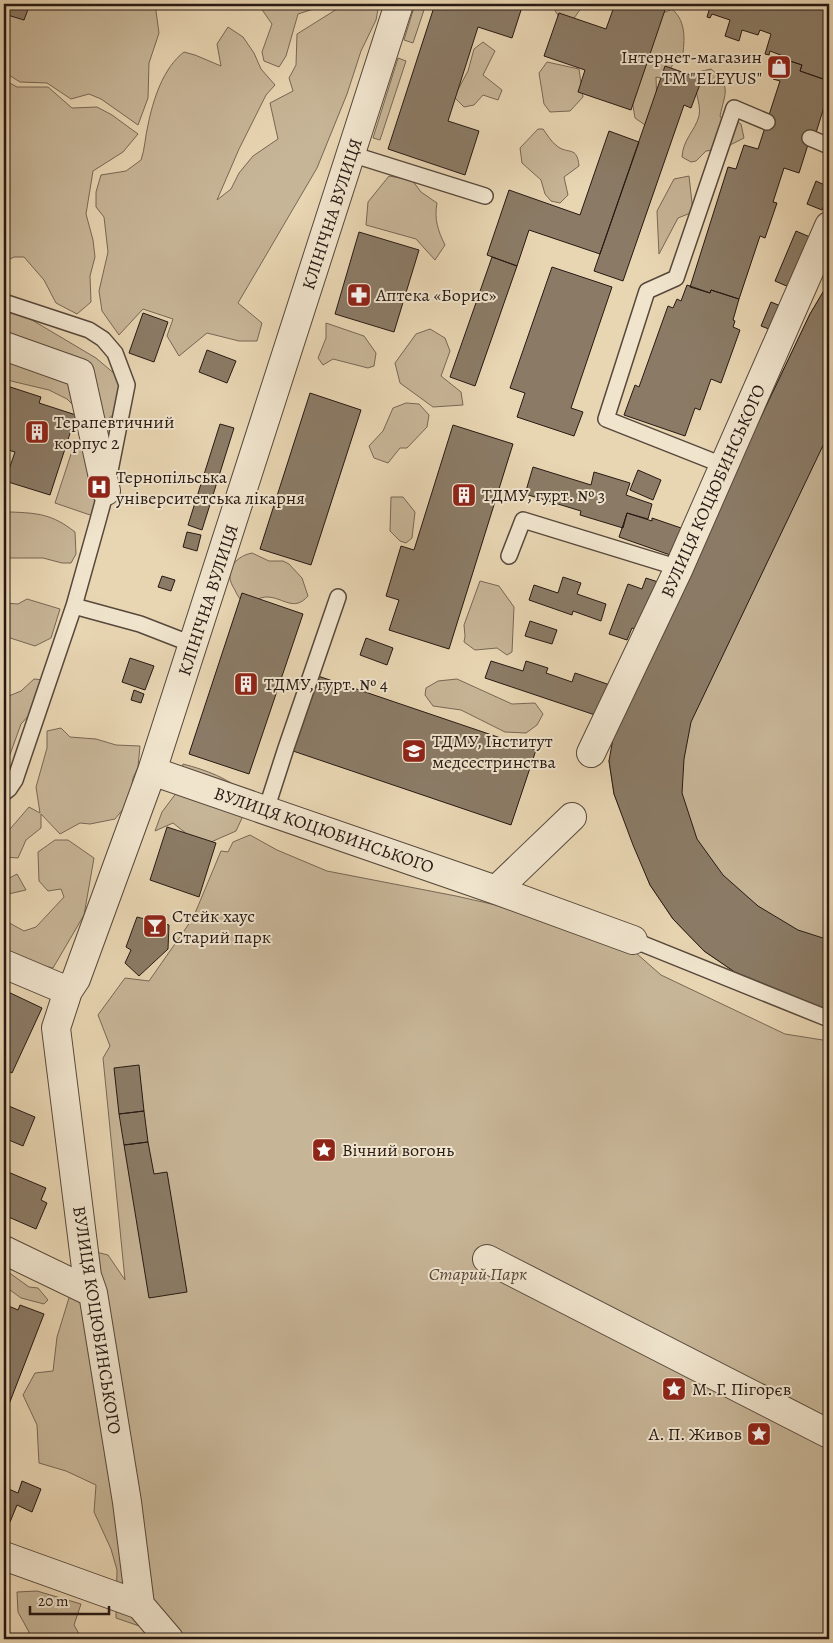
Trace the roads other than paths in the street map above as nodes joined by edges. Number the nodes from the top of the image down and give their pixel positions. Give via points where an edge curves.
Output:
1 (399, 4) edge
2 (767, 122) dead end
3 (810, 138) dead end
4 (829, 146) edge
5 (351, 154) junction
6 (484, 196) dead end
7 (829, 226) edge
8 (4, 302) edge
9 (4, 346) edge
10 (725, 466) junction
11 (106, 491) junction
12 (509, 556) dead end
13 (679, 568) junction
14 (338, 597) dead end
15 (74, 606) junction
16 (194, 645) junction
17 (591, 753) dead end
18 (152, 771) junction
19 (4, 793) edge
20 (266, 810) junction
21 (572, 817) dead end
22 (496, 890) junction
23 (633, 940) joint
24 (4, 964) edge
25 (68, 991) junction
26 (829, 1019) edge
27 (4, 1250) edge
28 (487, 1259) dead end
29 (93, 1293) junction
30 (829, 1434) edge
31 (4, 1556) edge
32 (140, 1605) junction
33 (169, 1639) edge

1 - 5 street, КЛІНІЧНА ВУЛИЦЯ
2 - 10 lane via 734,108 676,278 647,290 606,419
3 - 4 lane
5 - 6 lane
5 - 16 street, КЛІНІЧНА ВУЛИЦЯ
7 - 10 street, ВУЛИЦЯ КОЦЮБИНСЬКОГО
8 - 11 lane via 89,330 104,339 115,353 127,385
9 - 11 street via 80,373
10 - 13 street, ВУЛИЦЯ КОЦЮБИНСЬКОГО
11 - 15 lane
12 - 13 lane via 523,520
13 - 17 street, ВУЛИЦЯ КОЦЮБИНСЬКОГО
14 - 20 lane
15 - 16 lane via 140,624
15 - 19 lane via 15,780
16 - 18 street, КЛІНІЧНА ВУЛИЦЯ
18 - 20 street, ВУЛИЦЯ КОЦЮБИНСЬКОГО
18 - 25 street, КЛІНІЧНА ВУЛИЦЯ via 76,979
20 - 22 street, ВУЛИЦЯ КОЦЮБИНСЬКОГО
21 - 22 street
22 - 23 street, ВУЛИЦЯ КОЦЮБИНСЬКОГО
23 - 26 lane
24 - 25 street
25 - 29 street, ВУЛИЦЯ КОЦЮБИНСЬКОГО via 56,1028 87,1276
27 - 29 street
28 - 30 street
29 - 32 street, ВУЛИЦЯ КОЦЮБИНСЬКОГО
31 - 32 street
32 - 33 street

